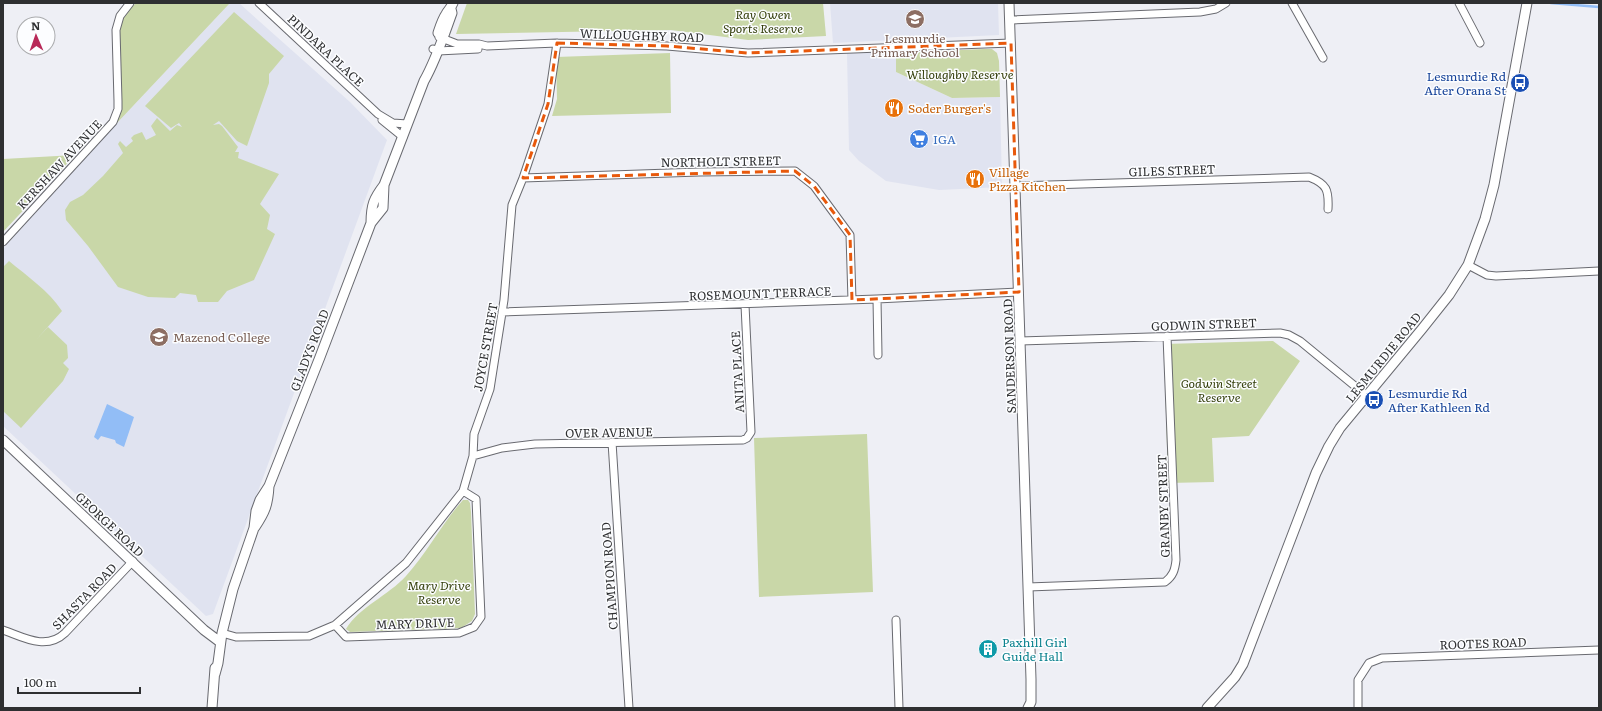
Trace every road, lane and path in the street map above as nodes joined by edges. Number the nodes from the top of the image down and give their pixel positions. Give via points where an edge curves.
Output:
1 (130, 3) edge
2 (260, 3) edge
3 (1009, 3) edge
4 (1226, 3) edge
5 (1292, 3) edge
6 (1459, 3) edge
7 (1527, 3) edge
8 (452, 6) edge
9 (1010, 20) junction
10 (440, 37) junction
11 (1011, 43) junction
12 (1480, 43) dead end
13 (557, 44) junction
14 (487, 46) junction
15 (435, 50) junction
16 (1323, 58) dead end
17 (378, 114) junction
18 (407, 124) junction
19 (403, 137) junction
20 (523, 178) junction
21 (1016, 186) junction
22 (1328, 209) dead end
23 (3, 242) edge
24 (1468, 266) junction
25 (1599, 271) edge
26 (1019, 292) junction
27 (877, 299) junction
28 (852, 300) junction
29 (745, 305) junction
30 (502, 312) junction
31 (1168, 336) junction
32 (1020, 341) junction
33 (878, 355) dead end
34 (1367, 396) junction
35 (747, 438) joint
36 (3, 440) edge
37 (612, 442) junction
38 (473, 456) junction
39 (463, 491) junction
40 (133, 561) junction
41 (1028, 587) junction
42 (896, 620) dead end
43 (335, 625) junction
44 (3, 630) edge
45 (218, 636) junction
46 (1599, 650) edge
47 (212, 708) edge
48 (629, 708) edge
49 (899, 708) edge
50 (1028, 708) edge
51 (1207, 708) edge
52 (1358, 708) edge

1 - 23 street, KERSHAW AVENUE via 120,16 116,30 118,109 113,122
2 - 17 street, PINDARA PLACE
3 - 9 street, SANDERSON ROAD
4 - 9 street via 1216,9 1200,12
5 - 16 street
6 - 12 street
7 - 24 street, LESMURDIE ROAD via 1494,185
8 - 10 street, GLADYS ROAD via 452,12
9 - 11 street, SANDERSON ROAD
10 - 14 street, WILLOUGHBY ROAD via 457,44
10 - 15 street, GLADYS ROAD
11 - 13 street, WILLOUGHBY ROAD via 748,53 667,46
11 - 21 street, SANDERSON ROAD
13 - 14 street, WILLOUGHBY ROAD
13 - 20 street, JOYCE STREET via 548,104
14 - 15 street, WILLOUGHBY ROAD via 479,49
15 - 18 street, GLADYS ROAD via 431,69 424,80
17 - 18 street, PINDARA PLACE via 393,123
17 - 19 street, PINDARA PLACE via 384,123
18 - 19 street, GLADYS ROAD
19 - 45 street, GLADYS ROAD via 384,185 374,197 371,223 269,486 269,502 254,528 233,589 223,606
20 - 28 street, NORTHOLT STREET via 794,171 814,186 850,235
20 - 30 street, JOYCE STREET via 512,205
21 - 22 street, GILES STREET via 1308,177 1326,188 1329,196
21 - 26 street, SANDERSON ROAD
24 - 25 street via 1487,275 1496,276
24 - 34 street, LESMURDIE ROAD via 1449,295
26 - 27 street, ROSEMOUNT TERRACE
26 - 32 street, SANDERSON ROAD
27 - 28 street, ROSEMOUNT TERRACE
27 - 33 street
28 - 29 street, ROSEMOUNT TERRACE
29 - 30 street, ROSEMOUNT TERRACE
29 - 35 street, ANITA PLACE via 751,432
30 - 38 street, JOYCE STREET via 490,389 474,434
31 - 32 street, GODWIN STREET
31 - 34 street, GODWIN STREET via 1280,333 1289,335 1300,341
31 - 41 street, GRANBY STREET via 1175,570 1165,582
32 - 41 street, SANDERSON ROAD
34 - 51 street, LESMURDIE ROAD via 1340,428 1324,456 1240,670
35 - 37 street, OVER AVENUE
36 - 40 street, GEORGE ROAD
37 - 38 street, OVER AVENUE via 516,446
37 - 48 street, CHAMPION ROAD
38 - 39 street, JOYCE STREET
39 - 43 street, JOYCE STREET via 406,563
39 - 43 street, MARY DRIVE via 476,500 482,616 474,627 458,633 346,637
40 - 44 street, SHASTA ROAD via 56,640 36,642
40 - 45 street, GEORGE ROAD via 201,626
41 - 50 street, SANDERSON ROAD via 1031,702
42 - 49 street
43 - 45 street, JOYCE STREET via 309,636
45 - 47 street, GLADYS ROAD
46 - 52 street, ROOTES ROAD via 1382,658 1369,663 1358,680

